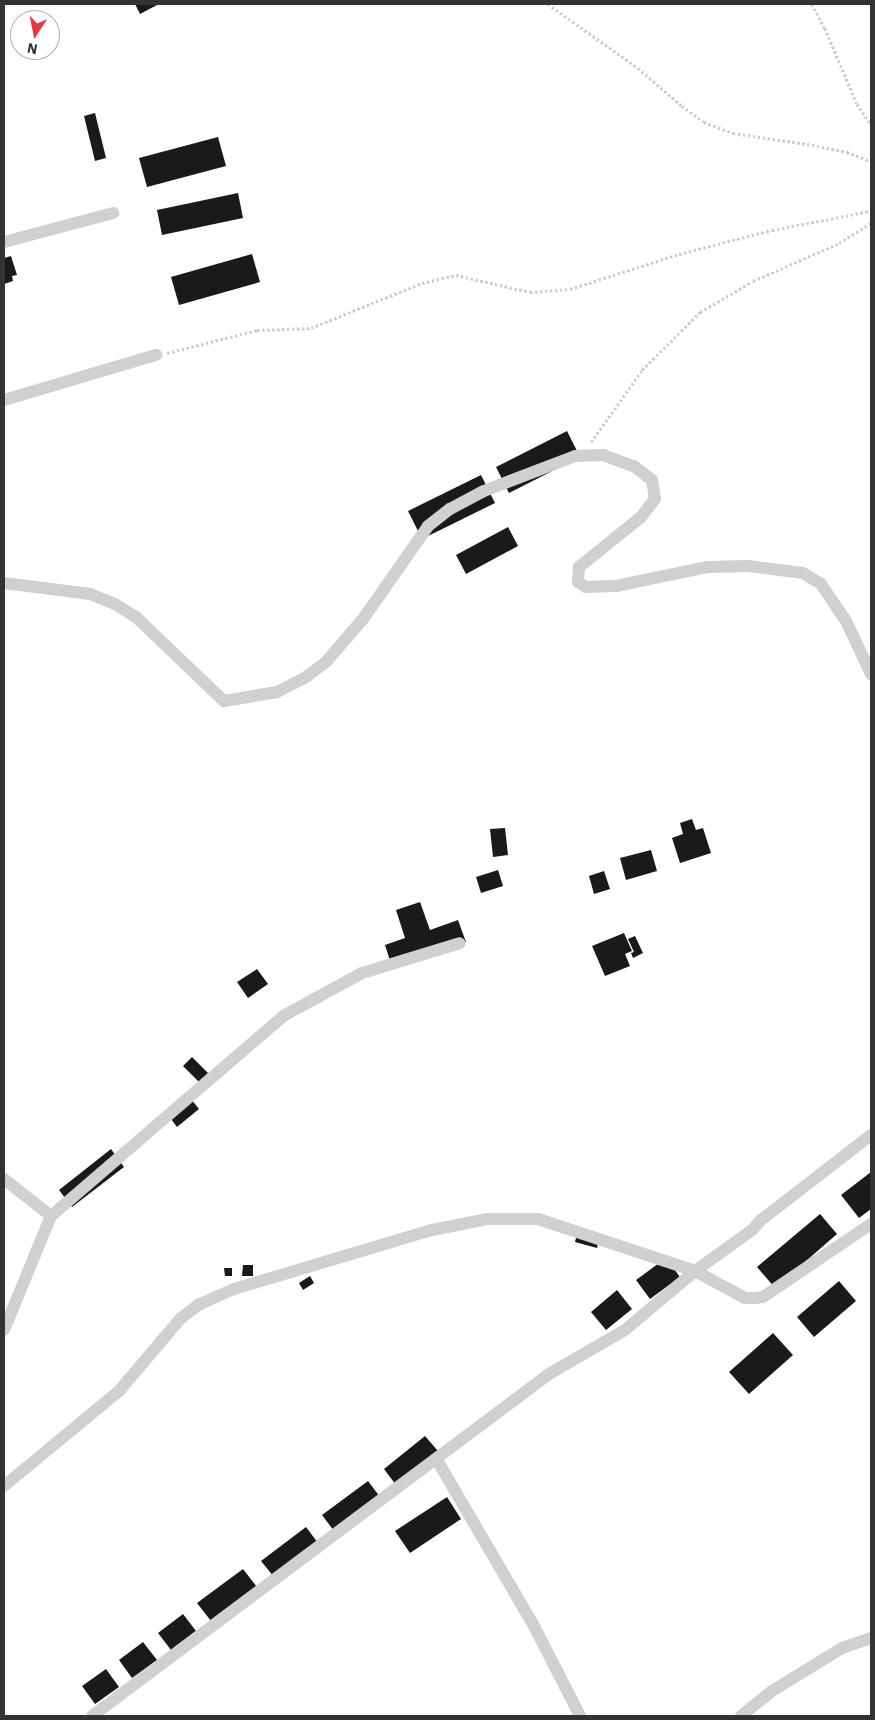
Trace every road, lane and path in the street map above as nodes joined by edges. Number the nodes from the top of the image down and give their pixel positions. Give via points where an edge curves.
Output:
1 (548, 4) edge
2 (812, 4) edge
3 (871, 124) edge
4 (871, 161) edge
5 (871, 211) edge
6 (114, 213) dead end
7 (871, 223) edge
8 (4, 242) edge
9 (156, 355) joint
10 (4, 400) edge
11 (582, 456) junction
12 (4, 583) edge
13 (871, 674) edge
14 (460, 943) dead end
15 (871, 1135) edge
16 (4, 1179) edge
17 (51, 1216) junction
18 (871, 1224) edge
19 (695, 1271) junction
20 (4, 1330) edge
21 (437, 1460) junction
22 (4, 1486) edge
23 (871, 1638) edge
24 (92, 1716) edge
25 (580, 1716) edge
26 (741, 1716) edge

1 - 4 path via 625,58 704,122 733,133 847,152
2 - 3 path via 857,104
5 - 9 path via 762,232 679,254 570,289 530,292 456,275 422,283 311,328 257,330
6 - 8 street
7 - 11 path via 839,243 754,281 700,312 642,370
9 - 10 street
11 - 12 street via 574,456 484,491 450,509 428,526 363,619 326,662 277,692 224,701 136,617 116,604 90,594
11 - 13 street via 603,455 634,466 652,480 655,499 641,517 579,568 578,582 586,588 616,586 716,567 748,566 803,573 821,584 846,621
14 - 17 street via 362,973 285,1015
15 - 19 street
16 - 17 street
17 - 20 street
18 - 19 street via 763,1297 744,1298
19 - 21 street via 624,1330 549,1374
19 - 22 street via 538,1219 487,1219 432,1230 234,1289 198,1305 181,1318 119,1390
21 - 24 street
21 - 25 street via 533,1624
23 - 26 street via 842,1648 772,1691

